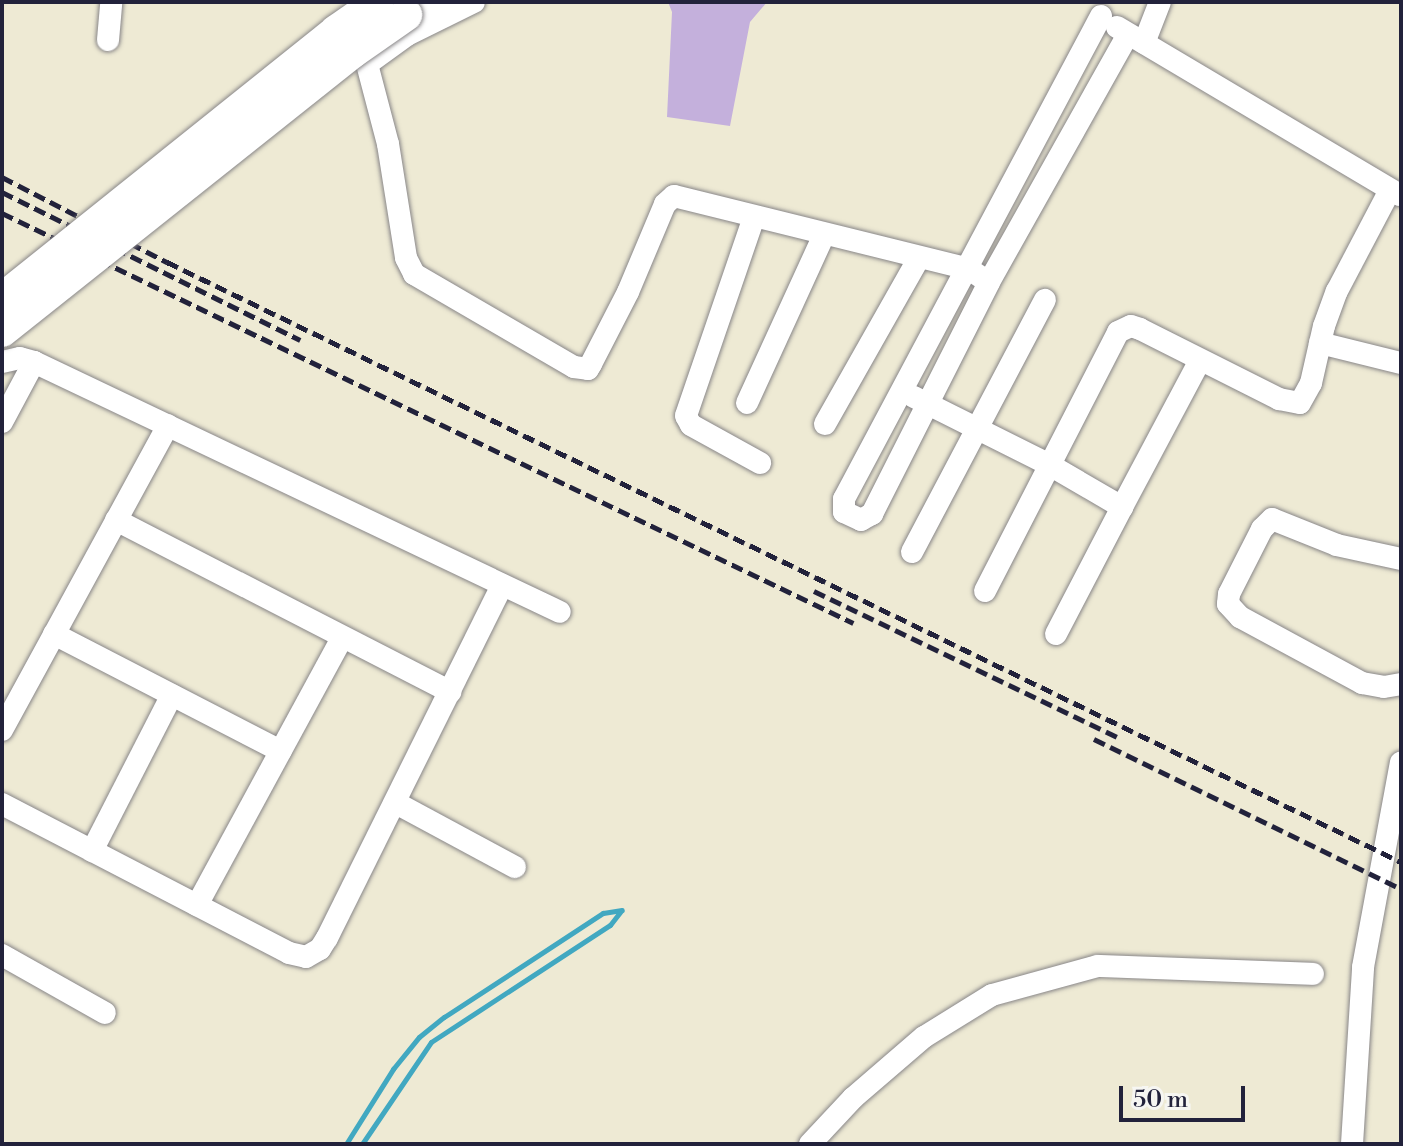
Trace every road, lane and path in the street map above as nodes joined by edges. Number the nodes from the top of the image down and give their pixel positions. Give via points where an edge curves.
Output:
1 (111, 2) edge
2 (474, 2) edge
3 (1160, 2) edge
4 (405, 6) edge
5 (1101, 9) edge
6 (1136, 39) junction
7 (108, 40) dead end
8 (1396, 193) edge
9 (754, 217) junction
10 (824, 235) junction
11 (919, 258) junction
12 (969, 269) junction
13 (989, 282) junction
14 (2, 299) edge
15 (1045, 300) dead end
16 (2, 331) edge
17 (1320, 343) junction
18 (1200, 360) junction
19 (2, 362) edge
20 (34, 362) junction
21 (1401, 363) edge
22 (901, 392) junction
23 (928, 402) junction
24 (747, 403) dead end
25 (2, 422) edge
26 (825, 424) dead end
27 (168, 425) junction
28 (976, 428) junction
29 (760, 463) dead end
30 (1048, 464) junction
31 (1122, 507) junction
32 (116, 520) junction
33 (912, 552) dead end
34 (1401, 559) edge
35 (502, 585) junction
36 (985, 591) dead end
37 (560, 612) dead end
38 (54, 634) junction
39 (1056, 634) dead end
40 (342, 638) junction
41 (1401, 684) edge
42 (450, 692) junction
43 (172, 695) junction
44 (2, 730) edge
45 (281, 751) junction
46 (1401, 762) edge
47 (396, 803) junction
48 (2, 804) edge
49 (92, 851) junction
50 (515, 867) dead end
51 (197, 905) junction
52 (2, 955) edge
53 (1313, 974) dead end
54 (105, 1013) dead end
55 (810, 1144) edge
56 (1352, 1144) edge

1 - 7 street
2 - 9 street via 407,35 367,64 388,144 402,241 414,274 574,367 588,369 669,199 680,196
3 - 6 street
4 - 14 highway, bridge via 336,31
4 - 16 highway, bridge
5 - 6 street
5 - 12 street
6 - 8 street
6 - 13 street
8 - 17 street via 1337,291
9 - 10 street
9 - 29 street via 686,416 691,425
10 - 11 street
10 - 24 street
11 - 12 street
11 - 26 street
12 - 13 street
12 - 22 street
13 - 23 street
15 - 28 street
17 - 18 street via 1311,383 1300,403 1279,399
17 - 21 street
18 - 30 street via 1140,329 1123,328
18 - 31 street
19 - 20 street
20 - 25 street
20 - 27 street
22 - 23 street
22 - 23 street via 842,504 844,512 861,520 872,514
23 - 28 street
27 - 32 street
27 - 35 street
28 - 30 street
28 - 33 street
30 - 31 street
30 - 36 street
31 - 39 street
32 - 38 street
32 - 40 street
34 - 41 street via 1337,545 1272,519 1262,529 1228,604 1240,617 1362,683
35 - 37 street
35 - 42 street
38 - 43 street
38 - 44 street
40 - 42 street
40 - 45 street
42 - 47 street
43 - 45 street
43 - 49 street
45 - 51 street
46 - 56 street via 1364,953
47 - 50 street
47 - 51 street via 327,938 306,957
48 - 49 street
49 - 51 street
52 - 54 street
53 - 55 street via 1098,966 992,995 924,1037 853,1098

